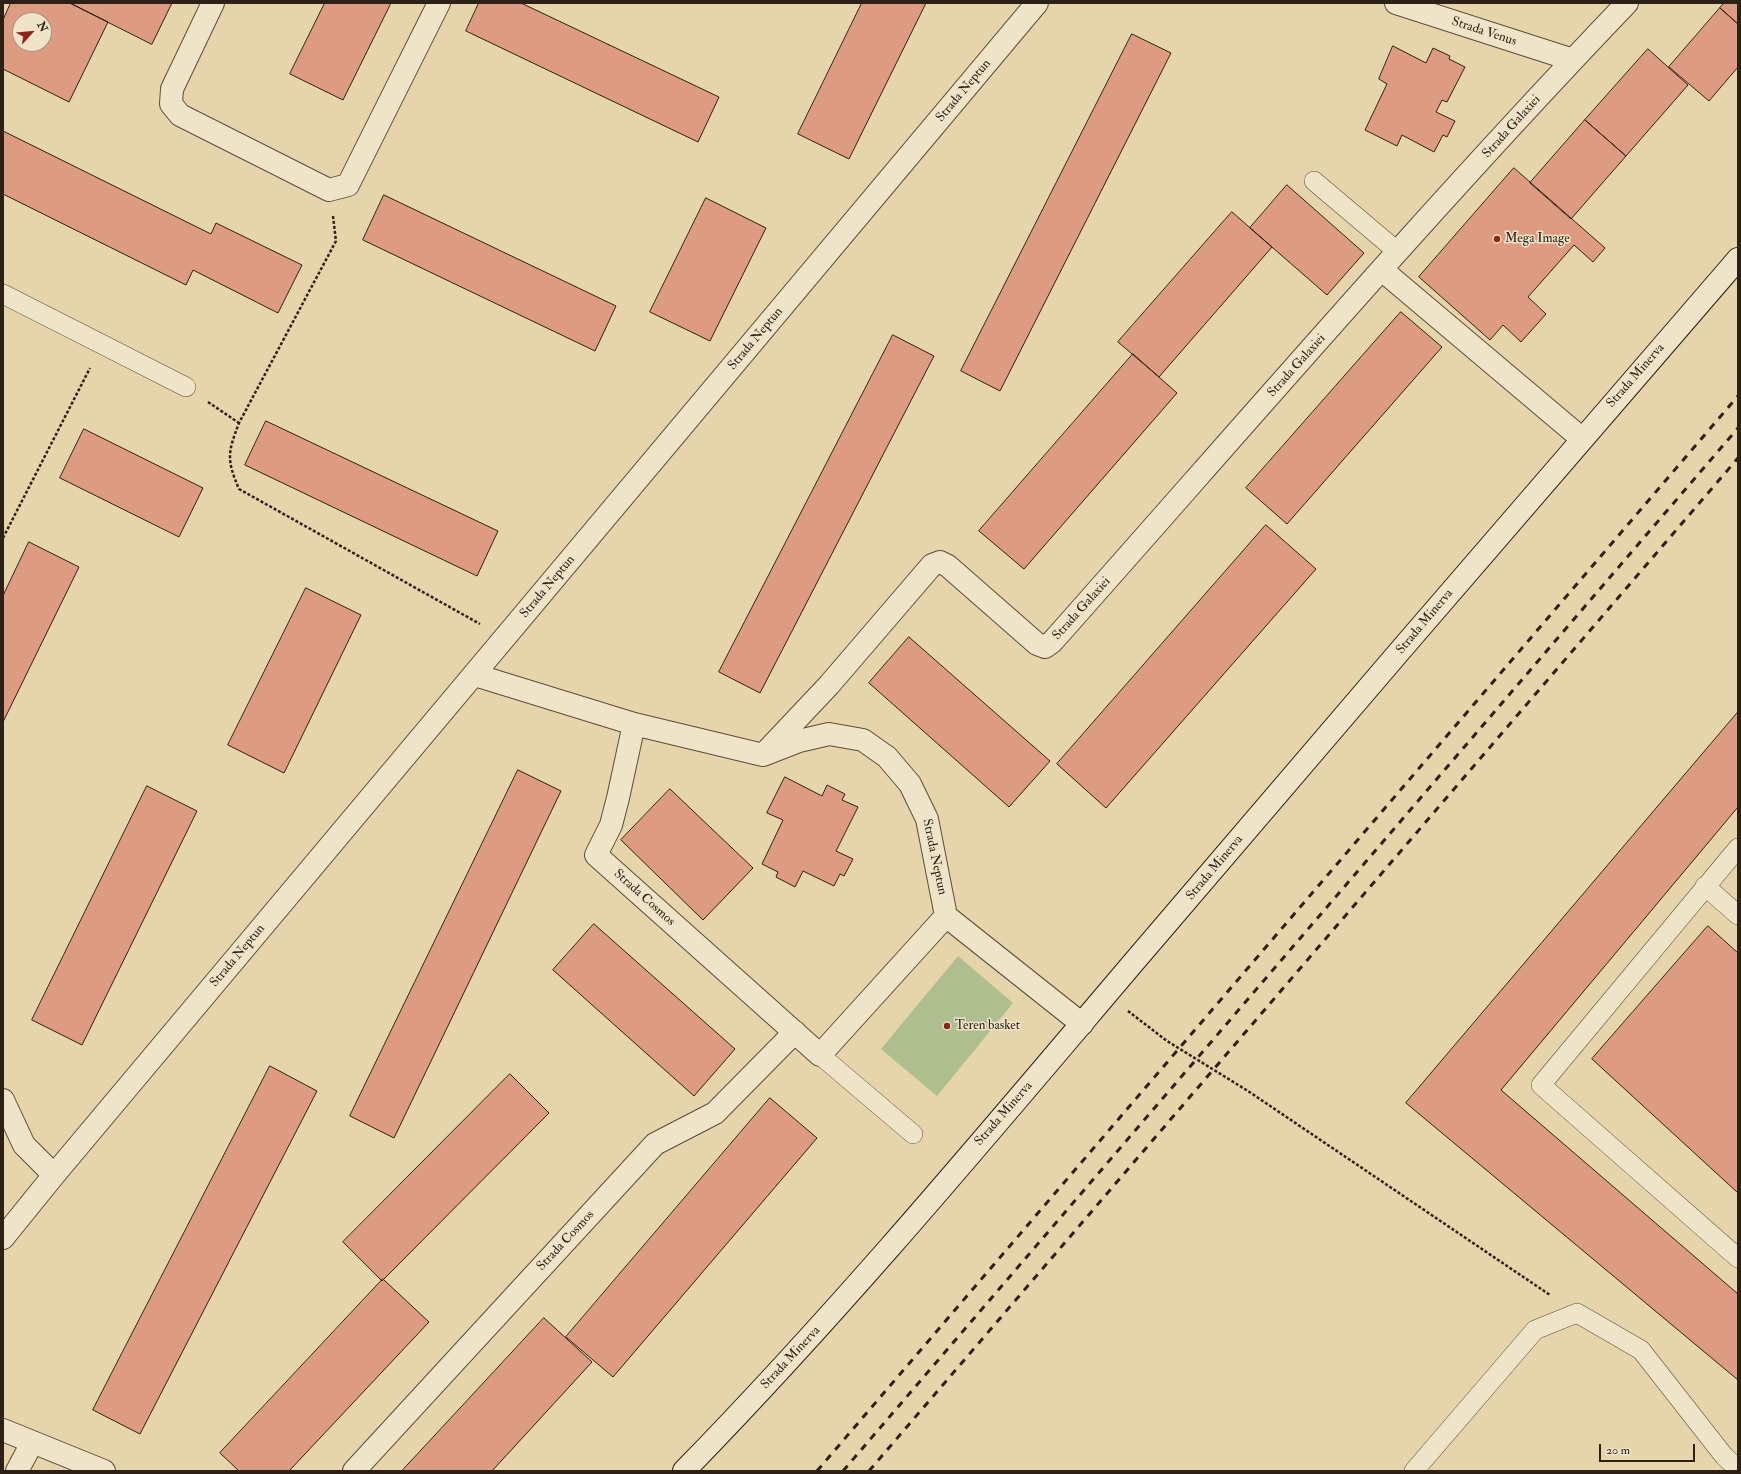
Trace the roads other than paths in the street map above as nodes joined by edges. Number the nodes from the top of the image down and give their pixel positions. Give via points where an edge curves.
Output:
1 (214, 3) edge
2 (439, 3) edge
3 (1037, 3) edge
4 (1396, 3) edge
5 (1627, 3) edge
6 (1573, 60) junction
7 (1314, 181) dead end
8 (1398, 252) junction
9 (1738, 259) edge
10 (1382, 270) junction
11 (3, 294) edge
12 (186, 387) road end
13 (1581, 438) junction
14 (475, 675) junction
15 (634, 724) junction
16 (763, 755) junction
17 (1738, 848) edge
18 (1705, 886) junction
19 (1738, 915) edge
20 (946, 916) junction
21 (1082, 1024) junction
22 (795, 1032) junction
23 (820, 1055) junction
24 (3, 1100) edge
25 (913, 1134) dead end
26 (54, 1175) junction
27 (3, 1238) edge
28 (1738, 1258) edge
29 (3, 1430) edge
30 (32, 1443) junction
31 (1738, 1469) edge
32 (17, 1471) edge
33 (104, 1471) edge
34 (354, 1471) edge
35 (684, 1471) edge
36 (1414, 1471) edge

1 - 2 street via 172,89 171,104 180,115 329,190 348,185
3 - 14 street, Strada Neptun
4 - 6 street, Strada Venus
5 - 6 street, Strada Galaxiei
6 - 8 street, Strada Galaxiei
7 - 8 lane
8 - 10 street, Strada Galaxiei
9 - 13 street, Strada Minerva
10 - 13 street
10 - 16 street, Strada Galaxiei via 1052,642 1045,647 1037,644 948,566 940,562 932,565 829,685
11 - 12 lane
13 - 21 street, Strada Minerva
14 - 15 street
14 - 26 street, Strada Neptun
15 - 16 street
15 - 22 street, Strada Cosmos via 611,824 596,855
16 - 20 street, Strada Neptun via 799,741 829,734 863,740 887,757 910,784 927,819
17 - 18 lane
18 - 19 lane
18 - 28 lane via 1541,1085
20 - 21 street
20 - 23 street
21 - 35 street, Strada Minerva via 824,1324
22 - 23 street, Strada Cosmos
22 - 34 street, Strada Cosmos via 715,1114 656,1144
23 - 25 lane
24 - 26 street via 24,1145
26 - 27 street, Strada Neptun
29 - 30 street
30 - 32 street
30 - 33 street
31 - 36 lane via 1724,1456 1641,1350 1577,1313 1534,1330

